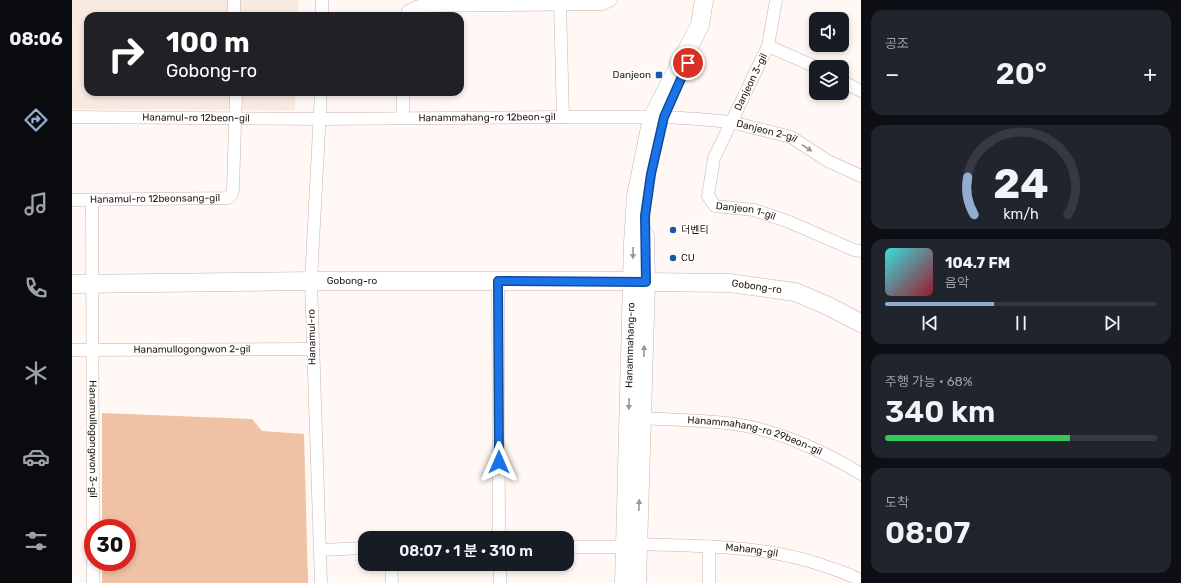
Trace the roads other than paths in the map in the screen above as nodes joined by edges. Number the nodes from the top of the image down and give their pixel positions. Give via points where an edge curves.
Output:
1 (234, 0) edge
2 (322, 0) edge
3 (611, 0) edge
4 (704, 0) edge
5 (716, 0) edge
6 (776, 0) edge
7 (560, 5) junction
8 (234, 12) edge
9 (322, 12) edge
10 (408, 12) edge
11 (768, 46) junction
12 (809, 65) edge
13 (849, 84) edge
14 (861, 90) edge
15 (236, 96) edge
16 (321, 96) edge
17 (403, 96) edge
18 (563, 117) junction
19 (72, 118) edge
20 (236, 118) junction
21 (403, 118) junction
22 (658, 118) junction
23 (321, 119) junction
24 (731, 122) junction
25 (861, 176) edge
26 (72, 200) edge
27 (92, 201) junction
28 (861, 250) edge
29 (311, 281) junction
30 (498, 281) junction
31 (640, 282) junction
32 (72, 284) edge
33 (94, 284) junction
34 (861, 323) edge
35 (312, 349) junction
36 (72, 350) edge
37 (93, 350) junction
38 (642, 418) junction
39 (861, 474) edge
40 (93, 519) edge
41 (499, 531) edge
42 (631, 546) junction
43 (709, 546) junction
44 (574, 547) edge
45 (358, 548) edge
46 (321, 550) junction
47 (93, 571) edge
48 (391, 571) edge
49 (500, 571) edge
50 (858, 575) edge
51 (93, 583) edge
52 (321, 583) edge
53 (392, 583) edge
54 (500, 583) edge
55 (624, 583) edge
56 (637, 583) edge
57 (709, 583) edge

1 - 8 street
2 - 9 street
3 - 7 street via 603,4
4 - 22 street, Hanammahang-ro via 700,26
5 - 22 street, Hanammahang-ro via 711,16
6 - 11 street
7 - 10 street via 419,6
7 - 18 street
11 - 12 street, Danjeon 3-gil
11 - 24 street, Danjeon 3-gil
13 - 14 street
15 - 20 street
16 - 23 street, Hanamul-ro
17 - 21 street
18 - 21 street, Hanammahang-ro 12beon-gil
18 - 22 street, Hanammahang-ro 12beon-gil
19 - 20 street, Hanamul-ro 12beon-gil
20 - 23 street, Hanamul-ro 12beon-gil
20 - 27 street, Hanamul-ro 12beonsang-gil via 233,188 228,198
21 - 23 street, Hanammahang-ro 12beon-gil
22 - 24 street, Danjeon 2-gil
22 - 31 street, Hanammahang-ro via 636,196
23 - 29 street, Hanamul-ro
24 -> 25 street, Danjeon 2-gil via 791,137 828,161
24 - 28 street, Danjeon 1-gil via 714,158 708,196 715,206 754,210 787,221 854,250
26 - 27 street, Hanamul-ro 12beonsang-gil
27 - 33 street, Hanamullogongwon 3-gil
29 - 30 street, Gobong-ro
29 - 33 street, Gobong-ro
29 - 35 street, Hanamul-ro
30 - 31 street, Gobong-ro
30 - 41 street
31 - 34 street, Gobong-ro via 729,283 795,292 826,304
38 -> 31 street, Hanammahang-ro
31 -> 42 street, Hanammahang-ro
32 - 33 street, Gobong-ro
33 - 37 street, Hanamullogongwon 3-gil
35 - 37 street, Hanamullogongwon 2-gil
35 - 46 street, Hanamul-ro
36 - 37 street, Hanamullogongwon 2-gil
37 - 40 street, Hanamullogongwon 3-gil
38 - 39 street, Hanammahang-ro 29beon-gil via 735,424 784,436
42 -> 38 street, Hanammahang-ro
42 - 43 street, Mahang-gil
42 - 44 street, Mahang-gil
42 - 55 street, Hanammahang-ro
42 - 56 street, Hanammahang-ro
43 - 50 street, Mahang-gil via 768,551
43 - 57 street
45 - 46 street
46 - 52 street, Hanamul-ro
47 - 51 street
48 - 53 street
49 - 54 street

